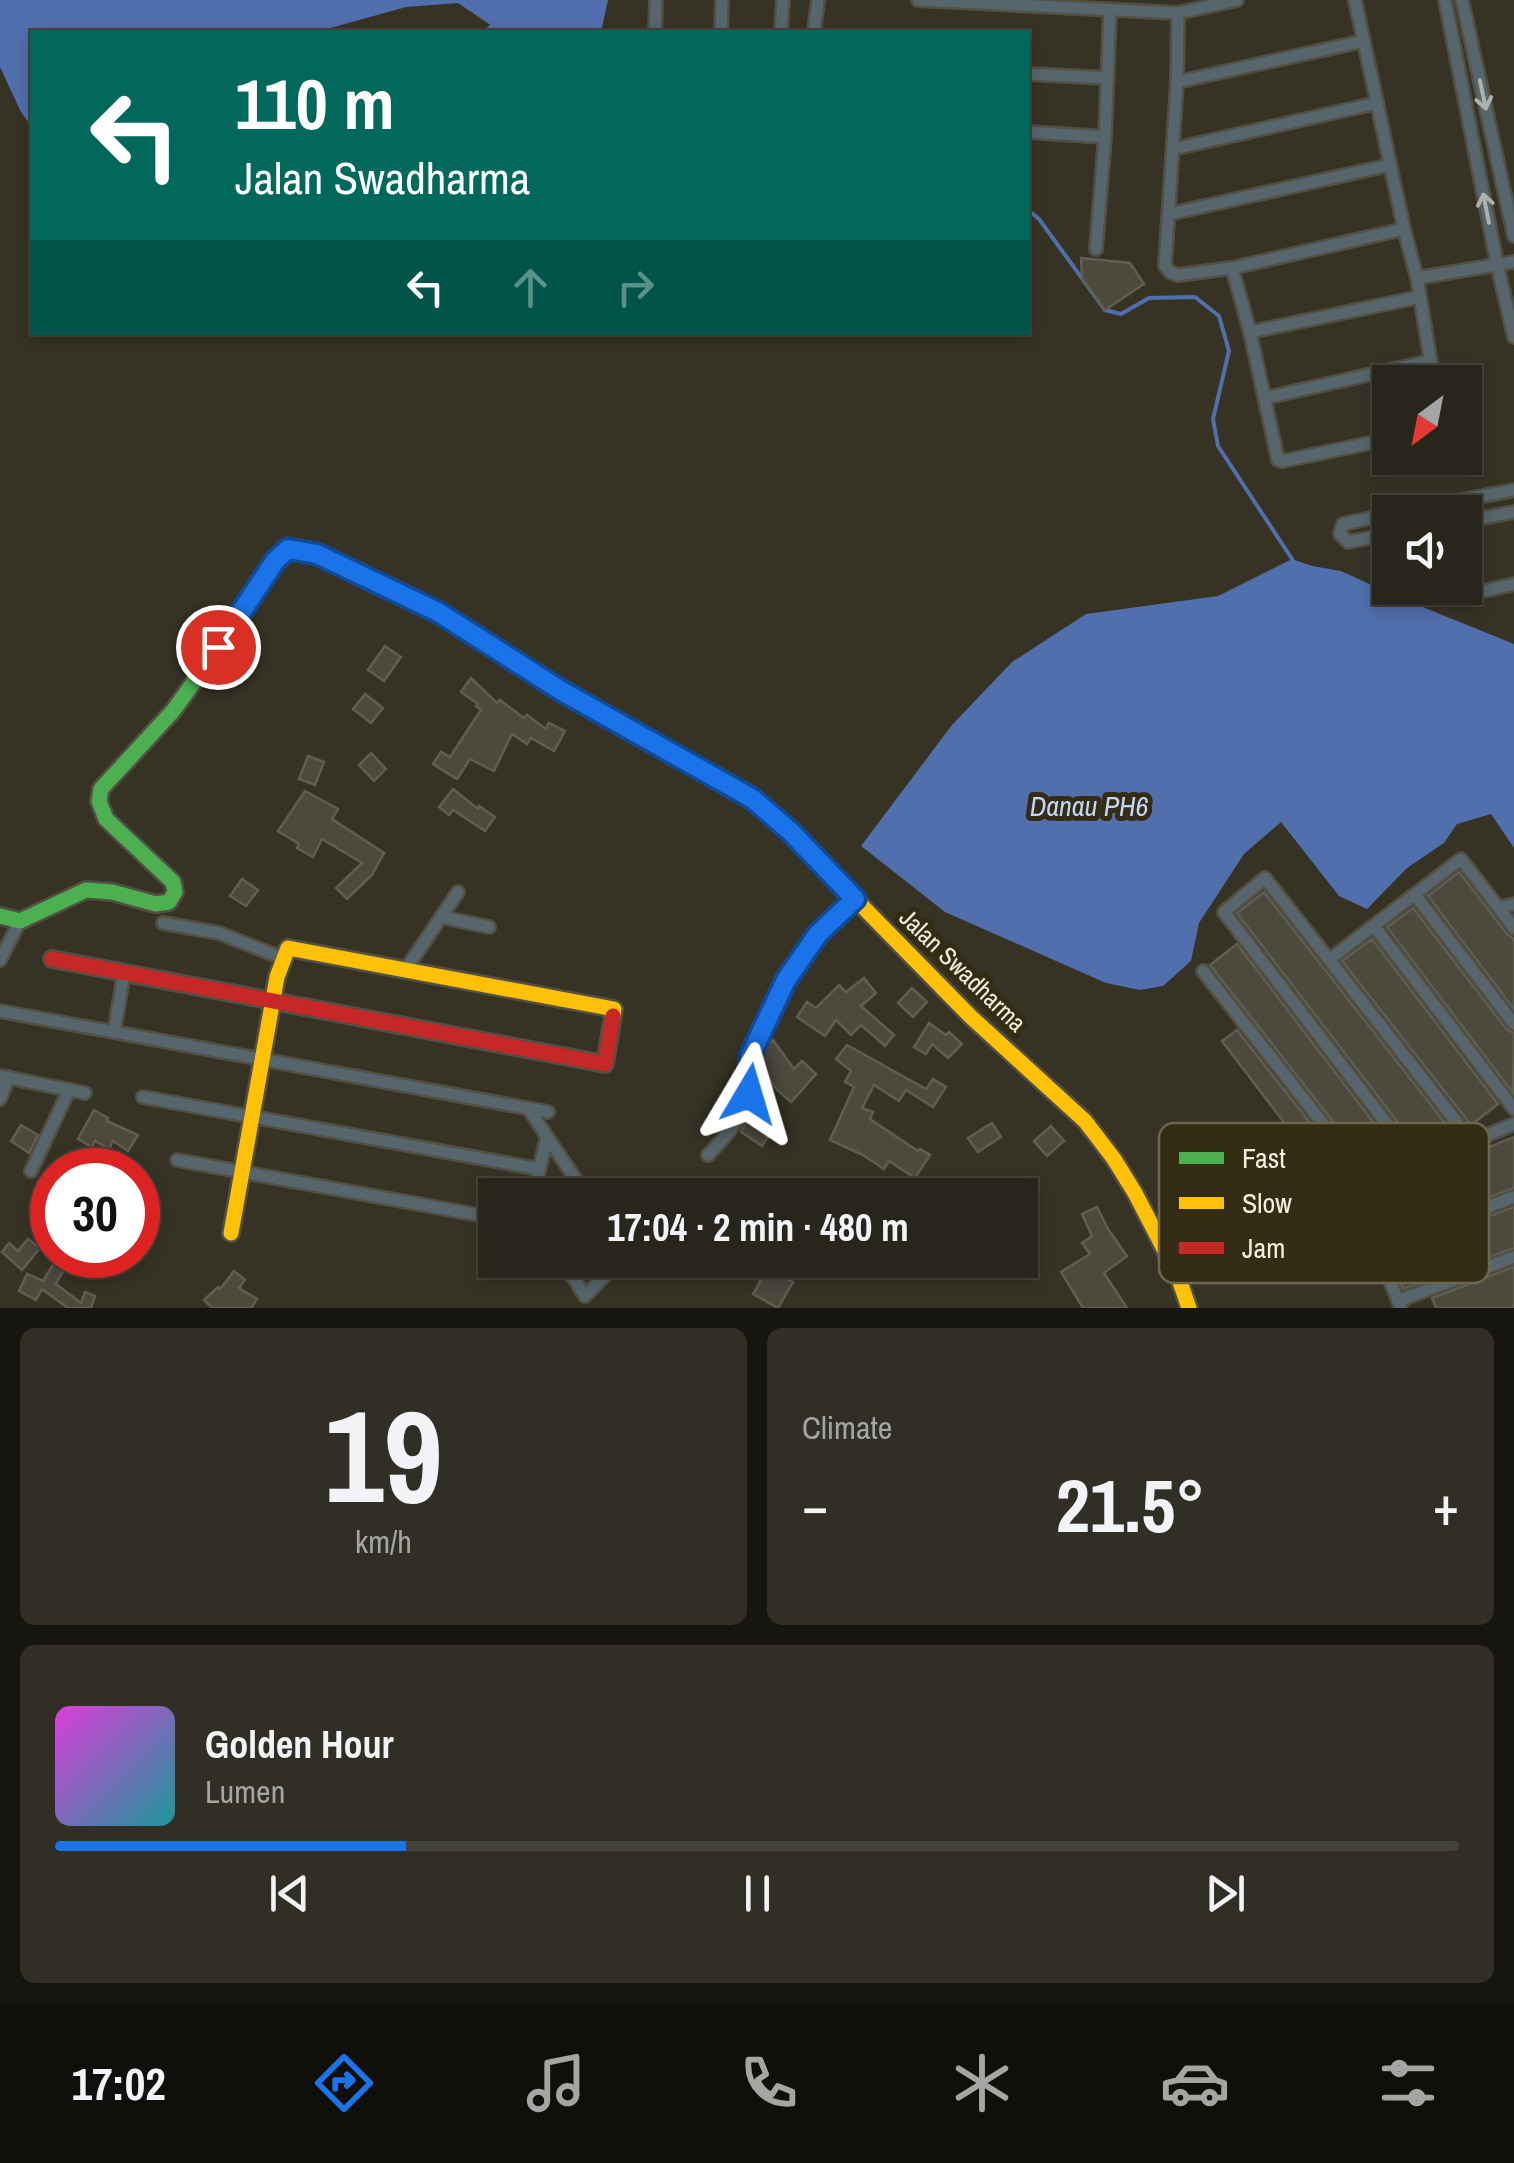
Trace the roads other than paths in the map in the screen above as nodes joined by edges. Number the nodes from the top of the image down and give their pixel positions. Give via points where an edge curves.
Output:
1 (656, 0) edge
2 (722, 0) edge
3 (783, 0) edge
4 (818, 0) edge
5 (918, 0) edge
6 (1237, 0) edge
7 (1355, 0) edge
8 (1446, 0) edge
9 (1462, 0) edge
10 (1110, 10) junction
11 (1178, 13) junction
12 (654, 30) edge
13 (721, 30) edge
14 (782, 30) edge
15 (814, 30) edge
16 (1364, 41) junction
17 (1030, 74) edge
18 (1108, 78) junction
19 (1177, 82) junction
20 (1377, 103) junction
21 (1030, 132) edge
22 (1105, 137) junction
23 (1173, 149) junction
24 (1390, 165) junction
25 (1168, 214) junction
26 (1404, 229) junction
27 (1514, 236) edge
28 (1096, 249) dead end
29 (1514, 262) edge
30 (1496, 264) junction
31 (1232, 268) junction
32 (1417, 278) junction
33 (1420, 296) junction
34 (1250, 332) junction
35 (1514, 338) edge
36 (1430, 361) junction
37 (1431, 365) edge
38 (1264, 398) junction
39 (1372, 443) edge
40 (1514, 490) edge
41 (1482, 496) edge
42 (1514, 512) edge
43 (1372, 518) edge
44 (1482, 518) edge
45 (1372, 537) edge
46 (1514, 584) edge
47 (1482, 591) edge
48 (458, 892) dead end
49 (1414, 895) junction
50 (855, 899) junction
51 (1514, 904) edge
52 (1499, 908) junction
53 (0, 916) edge
54 (441, 917) junction
55 (20, 921) junction
56 (164, 923) dead end
57 (1374, 926) junction
58 (489, 928) dead end
59 (1514, 928) edge
60 (1, 956) edge
61 (282, 958) junction
62 (52, 959) dead end
63 (1330, 960) junction
64 (406, 969) junction
65 (1202, 970) dead end
66 (124, 973) junction
67 (274, 1002) junction
68 (0, 1011) edge
69 (1514, 1024) edge
70 (114, 1032) junction
71 (264, 1060) junction
72 (5, 1076) edge
73 (69, 1090) junction
74 (84, 1093) dead end
75 (143, 1097) dead end
76 (0, 1098) edge
77 (528, 1108) junction
78 (1514, 1109) edge
79 (548, 1112) dead end
80 (253, 1116) junction
81 (1323, 1123) edge
82 (1386, 1123) edge
83 (1457, 1123) edge
84 (1514, 1124) edge
85 (1489, 1135) edge
86 (547, 1136) junction
87 (42, 1148) edge
88 (708, 1154) dead end
89 (177, 1160) dead end
90 (539, 1168) junction
91 (244, 1172) junction
92 (537, 1178) edge
93 (575, 1178) edge
94 (1514, 1197) edge
95 (1489, 1206) edge
96 (478, 1215) edge
97 (231, 1233) dead end
98 (1159, 1239) edge
99 (1514, 1256) edge
100 (1489, 1266) edge
101 (574, 1278) edge
102 (602, 1278) edge
103 (1181, 1283) edge
104 (1449, 1283) edge
105 (1399, 1304) edge
106 (1190, 1308) edge

1 - 12 street
2 - 13 street
3 - 14 street
4 - 15 street
5 - 10 street
6 - 11 street
7 - 16 street
30 -> 8 street
9 -> 27 street
10 - 11 street
10 - 18 street
11 - 19 street
16 - 19 street
16 - 20 street
17 - 18 street
18 - 22 street
19 - 23 street
20 - 23 street
20 - 24 street
21 - 22 street
22 - 28 street
23 - 25 street
24 - 25 street
24 - 26 street
25 - 31 street via 1170,272
26 - 31 street
26 - 32 street
29 - 30 street
30 - 32 street
30 - 35 street
31 - 34 street
32 - 33 street
33 - 34 street
33 - 36 street
34 - 38 street
36 - 37 street
36 - 38 street
38 - 39 street via 1278,460
40 - 41 street
42 - 44 street
43 - 45 street via 1343,524 1340,534 1348,542
46 - 47 street
48 - 54 street
49 - 52 street via 1461,859
49 - 57 street
49 - 69 street
50 - 55 street, Jalan Swadharma via 753,799 438,612 317,554 288,549 173,711 101,789 106,819 173,882 169,902 86,890
50 - 88 street via 818,934 786,980 750,1056 750,1090 741,1113
50 - 98 street, Jalan Swadharma via 1085,1121
51 - 52 street
52 - 59 street
53 - 55 street
54 - 58 street
54 - 64 street
55 - 60 street
56 - 61 street via 219,933
57 - 63 street
57 - 78 street
61 - 64 street via 288,948
61 - 67 street
62 - 66 street
63 - 82 street via 1265,878 1224,912
63 - 83 street
64 - 67 street via 614,1009 605,1064
65 - 81 street
66 - 67 street
66 - 70 street
67 - 71 street
68 - 70 street
70 - 71 street
71 - 77 street
71 - 80 street
72 - 73 street
72 - 76 street
73 - 74 street
73 - 87 street
75 - 80 street
77 - 79 street
77 - 86 street
80 - 90 street
80 - 91 street
84 - 85 street
86 - 90 street
86 - 93 street
89 - 91 street
90 - 92 street
91 - 96 street
91 - 97 street
94 - 95 street
99 - 100 street
101 - 102 street via 585,1296
103 - 106 street, Jalan Swadharma
104 - 105 street

